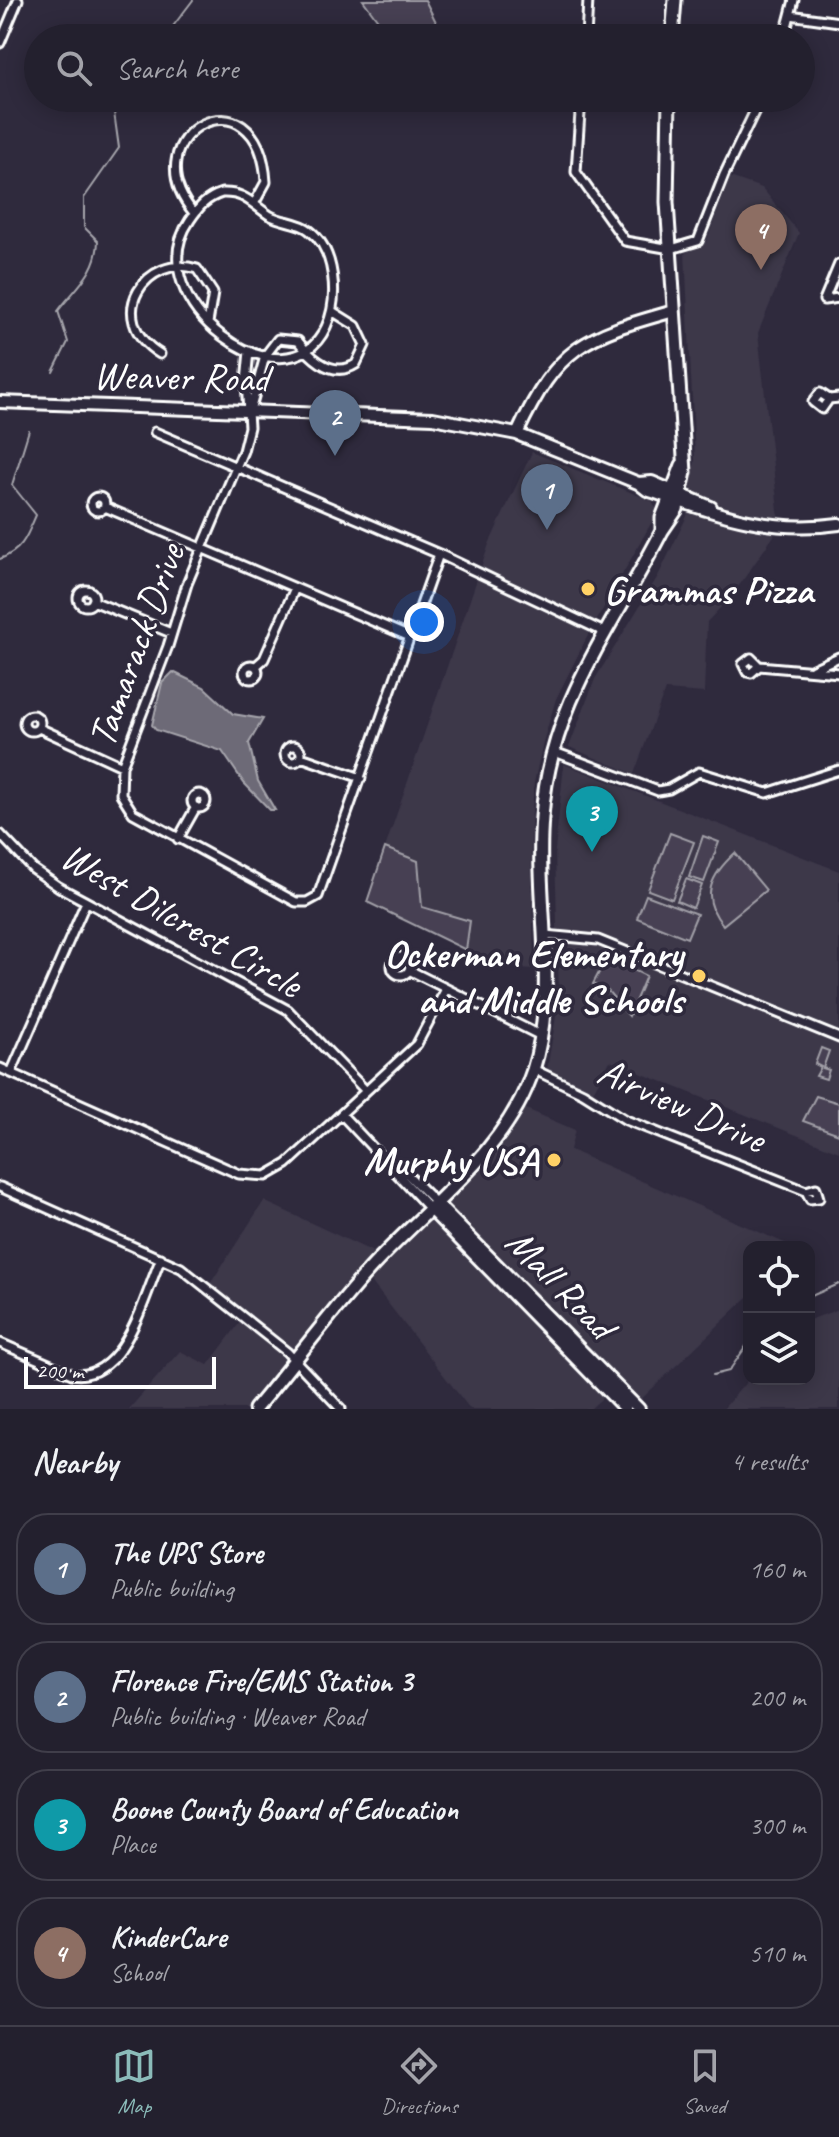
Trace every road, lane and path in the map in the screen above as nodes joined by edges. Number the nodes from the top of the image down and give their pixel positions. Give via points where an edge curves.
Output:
1 (18, 0) edge
2 (588, 0) edge
3 (675, 0) edge
4 (794, 0) edge
5 (790, 15) junction
6 (839, 22) edge
7 (587, 24) edge
8 (673, 24) edge
9 (788, 24) edge
10 (0, 43) edge
11 (580, 112) edge
12 (668, 112) edge
13 (754, 112) edge
14 (255, 202) junction
15 (194, 213) junction
16 (671, 249) junction
17 (839, 264) edge
18 (178, 265) junction
19 (839, 298) edge
20 (332, 311) junction
21 (674, 311) junction
22 (208, 323) junction
23 (249, 351) junction
24 (305, 353) junction
25 (160, 354) dead end
26 (265, 356) junction
27 (839, 398) edge
28 (829, 399) dead end
29 (0, 402) edge
30 (250, 410) junction
31 (155, 432) dead end
32 (517, 434) junction
33 (237, 466) junction
34 (676, 496) junction
35 (105, 507) dead end
36 (839, 524) edge
37 (202, 548) junction
38 (439, 554) junction
39 (295, 588) junction
40 (93, 601) dead end
41 (604, 632) junction
42 (171, 633) junction
43 (410, 637) junction
44 (839, 657) edge
45 (256, 666) dead end
46 (759, 666) dead end
47 (813, 669) junction
48 (836, 672) edge
49 (39, 728) dead end
50 (552, 751) junction
51 (301, 757) dead end
52 (122, 766) junction
53 (839, 770) edge
54 (361, 778) junction
55 (196, 807) dead end
56 (0, 834) edge
57 (178, 839) junction
58 (86, 902) junction
59 (545, 935) junction
60 (409, 970) dead end
61 (446, 989) junction
62 (541, 1036) junction
63 (839, 1038) edge
64 (0, 1068) edge
65 (533, 1069) junction
66 (11, 1073) junction
67 (366, 1091) junction
68 (341, 1114) junction
69 (0, 1187) edge
70 (806, 1191) dead end
71 (433, 1206) junction
72 (161, 1258) junction
73 (0, 1343) edge
74 (294, 1361) junction
75 (255, 1409) edge
76 (341, 1409) edge
77 (625, 1409) edge
78 (639, 1409) edge

1 - 10 street
2 - 7 street
3 - 8 main road
4 - 5 street
5 - 6 street
5 - 9 street
11 - 16 street via 575,158 580,181 625,241
12 - 16 main road
13 - 16 street via 700,238
14 - 15 street via 222,193
14 - 15 street via 266,182 259,148 236,125 224,119 205,120 183,138 179,154 183,200
14 - 20 street via 270,216 309,230 322,247 333,277
15 - 18 street via 181,235
16 - 21 main road
17 - 19 street via 824,300
18 - 22 street via 186,296
18 - 22 street via 197,269 210,285 214,304
18 - 25 street via 150,278 131,310 137,336
20 - 24 street via 321,336
20 - 24 street via 361,332 361,359 351,368 337,370
21 - 32 main road via 603,333 570,351 543,382
21 - 34 main road via 685,472
22 - 23 street
23 - 26 street
23 - 30 street
24 - 26 street
24 - 26 street via 298,341 285,337
26 - 30 street
27 - 28 street
29 - 30 main road, Weaver Road
30 - 32 main road, Weaver Road via 433,418
30 - 33 street, Tamarack Drive
31 - 33 street
32 - 34 main road, Weaver Road
33 - 37 street, Tamarack Drive
33 - 38 street
34 - 36 main road, Weaver Road via 734,521 780,527
34 - 41 main road via 662,518 662,531
35 - 37 street
37 - 39 street
37 - 42 street, Tamarack Drive
38 - 41 street
38 - 43 street, Tamarack Drive
39 - 43 street
39 - 45 street via 264,659
40 - 42 street
41 - 50 main road via 568,702
42 - 52 street, Tamarack Drive
43 - 54 street, Tamarack Drive
44 - 47 street
46 - 47 street
47 - 48 street
49 - 52 street
50 - 53 street via 658,791 699,772 767,793
50 - 59 main road via 541,832
51 - 54 street
52 - 57 street, Tamarack Drive via 119,785 129,809
54 - 57 street, Tamarack Drive via 323,889 307,902 290,899
55 - 57 street
56 - 58 street, West Dilcrest Circle via 40,875
58 - 66 street
58 - 67 street, West Dilcrest Circle via 288,1010
59 - 62 main road
59 - 63 street via 598,940
60 - 61 street
61 - 62 street
61 - 67 street via 421,1039
62 - 65 main road
64 - 66 street
65 - 70 street, Airview Drive via 626,1120
65 - 71 main road via 495,1138
66 - 68 street via 252,1177 280,1170
67 - 68 street
68 - 71 street
69 - 72 street
71 - 74 main road via 371,1267
71 - 77 main road, Mall Road
71 - 78 main road, Mall Road
72 - 73 street via 120,1351 104,1369 72,1374
72 - 74 street via 195,1278
74 - 75 main road
74 - 76 street

